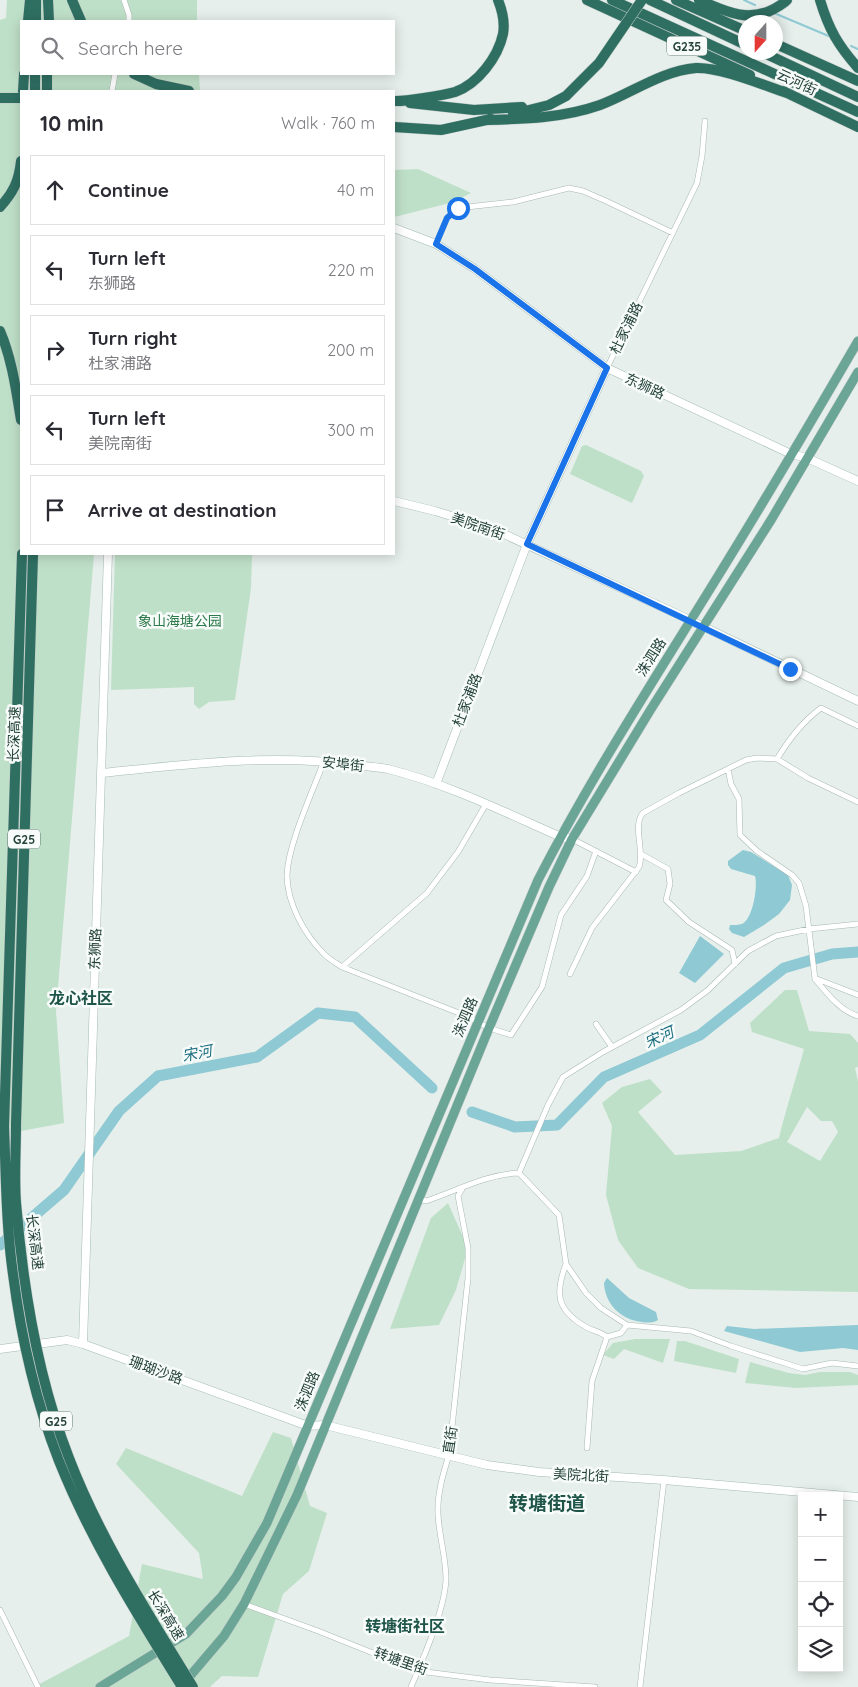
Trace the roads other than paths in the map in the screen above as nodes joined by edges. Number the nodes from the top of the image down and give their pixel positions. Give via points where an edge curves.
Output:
1 (30, 0) edge
2 (36, 0) edge
3 (48, 0) edge
4 (72, 0) edge
5 (124, 0) edge
6 (498, 0) edge
7 (587, 0) edge
8 (612, 0) edge
9 (635, 0) edge
10 (642, 0) edge
11 (650, 0) edge
12 (676, 0) edge
13 (699, 0) edge
14 (787, 0) edge
15 (820, 0) edge
16 (28, 20) edge
17 (36, 20) edge
18 (49, 20) edge
19 (81, 20) edge
20 (128, 20) edge
21 (738, 27) edge
22 (738, 41) edge
23 (783, 47) edge
24 (779, 60) edge
25 (858, 68) edge
26 (24, 75) edge
27 (35, 75) edge
28 (48, 75) edge
29 (115, 75) edge
30 (136, 75) edge
31 (858, 81) edge
32 (23, 90) edge
33 (35, 90) edge
34 (47, 90) edge
35 (112, 90) edge
36 (184, 90) edge
37 (564, 93) junction
38 (787, 93) junction
39 (858, 97) edge
40 (0, 98) edge
41 (20, 98) edge
42 (396, 101) edge
43 (0, 104) edge
44 (20, 104) edge
45 (858, 112) edge
46 (487, 120) junction
47 (705, 121) dead end
48 (395, 127) edge
49 (858, 127) edge
50 (20, 166) edge
51 (0, 207) edge
52 (395, 228) edge
53 (673, 233) junction
54 (436, 244) junction
55 (0, 331) edge
56 (858, 341) edge
57 (607, 368) junction
58 (858, 372) edge
59 (20, 414) edge
60 (791, 454) junction
61 (807, 458) junction
62 (858, 482) edge
63 (395, 501) edge
64 (527, 544) junction
65 (22, 555) edge
66 (33, 555) edge
67 (108, 555) edge
68 (690, 621) junction
69 (704, 628) junction
70 (858, 701) edge
71 (858, 726) edge
72 (777, 759) junction
73 (324, 761) junction
74 (728, 769) junction
75 (101, 773) junction
76 (436, 784) junction
77 (858, 802) edge
78 (486, 804) junction
79 (560, 837) junction
80 (572, 839) junction
81 (596, 851) junction
82 (641, 854) junction
83 (636, 872) junction
84 (858, 924) edge
85 (809, 929) junction
86 (735, 964) junction
87 (342, 967) junction
88 (570, 974) dead end
89 (815, 979) junction
90 (858, 996) edge
91 (858, 1016) edge
92 (477, 1023) junction
93 (596, 1024) dead end
94 (489, 1028) junction
95 (612, 1047) junction
96 (519, 1173) junction
97 (462, 1188) junction
98 (419, 1199) junction
99 (566, 1264) junction
100 (627, 1325) junction
101 (607, 1337) junction
102 (84, 1344) junction
103 (0, 1349) edge
104 (858, 1366) edge
105 (325, 1425) junction
106 (308, 1426) junction
107 (587, 1448) dead end
108 (449, 1454) junction
109 (664, 1480) junction
110 (858, 1497) edge
111 (244, 1604) junction
112 (0, 1610) edge
113 (418, 1671) junction
114 (543, 1685) edge
115 (38, 1687) edge
116 (100, 1687) edge
117 (181, 1687) edge
118 (194, 1687) edge
119 (411, 1687) edge
120 (595, 1687) edge
121 (640, 1687) edge

1 - 16 highway
2 - 17 highway
3 - 18 highway
4 - 19 highway
5 - 20 street
6 - 42 highway via 502,8 503,34 480,75 455,92
7 - 38 highway, 云河街 / G235
8 - 45 highway, G235
9 - 37 highway via 601,51
10 - 37 highway, bridge via 599,63
11 - 22 highway, G235
12 - 21 highway, G235
13 - 14 highway via 727,12 748,16 765,14
15 - 25 highway via 830,30
23 - 31 highway, 云河街
24 - 39 highway
26 - 32 highway
27 - 33 highway
28 - 34 highway
29 - 35 street
30 - 36 highway via 156,84
37 - 42 highway via 526,106 474,110
37 - 46 highway via 549,105
38 - 46 highway via 739,77 697,68 673,73 577,112 538,118
38 - 49 highway, 云河街 / G235
40 - 41 highway
43 - 44 highway
46 - 48 highway via 441,130
47 - 53 street, 杜家浦路 via 697,183
50 - 51 highway via 11,196
52 - 54 street, 东狮路
53 - 54 street via 583,191 569,188 513,202 458,208 447,218
53 - 57 street, 杜家浦路
54 - 57 street, 东狮路 via 475,269
55 - 59 highway via 14,377
56 - 60 main road, 洙泗路
57 - 60 street, 东狮路
57 - 64 street, 杜家浦路
58 - 61 main road, 洙泗路
60 - 61 street, 东狮路
60 - 68 main road, 洙泗路
61 - 62 street, 东狮路
61 - 69 main road, 洙泗路
63 - 64 street, 美院南街 via 492,529
64 - 68 street, 美院南街
64 - 76 street, 杜家浦路
65 - 117 highway, 长深高速 / G25, bridge via 4,1127 13,1273 23,1338 59,1461 128,1599
66 - 118 highway, 长深高速 / G25, bridge via 16,1124 16,1202 24,1267 49,1399 69,1459 100,1528 136,1594
67 - 75 street, 东狮路
68 - 69 street, 美院南街
68 - 79 main road, 洙泗路
69 - 70 street, 美院南街
69 - 80 main road, 洙泗路
71 - 72 street via 821,708 791,736
72 - 74 street via 746,760
72 - 77 street
73 - 75 street, 安埠街 via 242,760
73 - 76 street, 安埠街 via 387,769
73 - 87 street via 294,843 287,873 288,890 309,937 325,955
74 - 82 street via 641,816
74 - 85 street via 739,800 740,835 799,884
75 - 102 street, 东狮路
76 - 78 street, 安埠街
78 - 79 street, 安埠街
78 - 87 street via 458,852 427,893
79 - 80 street, 安埠街
79 - 92 main road, 洙泗路 via 538,880
80 - 81 street
80 - 94 main road, 洙泗路
81 - 83 street
81 - 94 street via 587,876 561,915 542,987 511,1035
82 - 83 street
82 - 86 street via 668,869 670,884 666,900 688,922 732,950
83 - 88 street via 592,928
84 - 85 street
85 - 86 street via 776,936 748,951
85 - 89 street
86 - 95 street via 681,1010
87 - 92 street
89 - 90 street
89 - 91 street via 849,1014
92 - 94 street
92 - 106 main road, 洙泗路
93 - 95 street
94 - 98 main road, 洙泗路
95 - 96 street via 563,1077
96 - 97 street via 490,1177
96 - 99 street via 559,1215
97 - 98 street via 426,1201
97 - 108 street, 直街 via 458,1196 468,1248 468,1278
98 - 105 main road, 洙泗路
99 - 100 street via 592,1300
99 - 101 street via 559,1288 568,1312
100 - 101 street via 621,1333
100 - 104 street via 691,1331 803,1369 832,1363
101 - 107 street via 592,1381
102 - 103 street, 珊瑚沙路 via 67,1340
102 - 106 street, 珊瑚沙路
105 - 106 street, 美院北街
105 - 108 street, 美院北街
105 - 111 main road, 洙泗路 via 293,1503
106 - 116 main road, 洙泗路 via 266,1523 222,1596 186,1634
108 - 109 street, 美院北街 via 487,1465 539,1472
108 - 113 street, 直街 via 438,1504 445,1588
109 - 110 street, 美院北街
109 - 121 street
111 - 113 street, 转塘里街
111 - 117 main road, 洙泗路 via 224,1636
112 - 115 street
113 - 114 street, 转塘里街
113 - 119 street, 直街
114 - 120 street, 转塘里街

